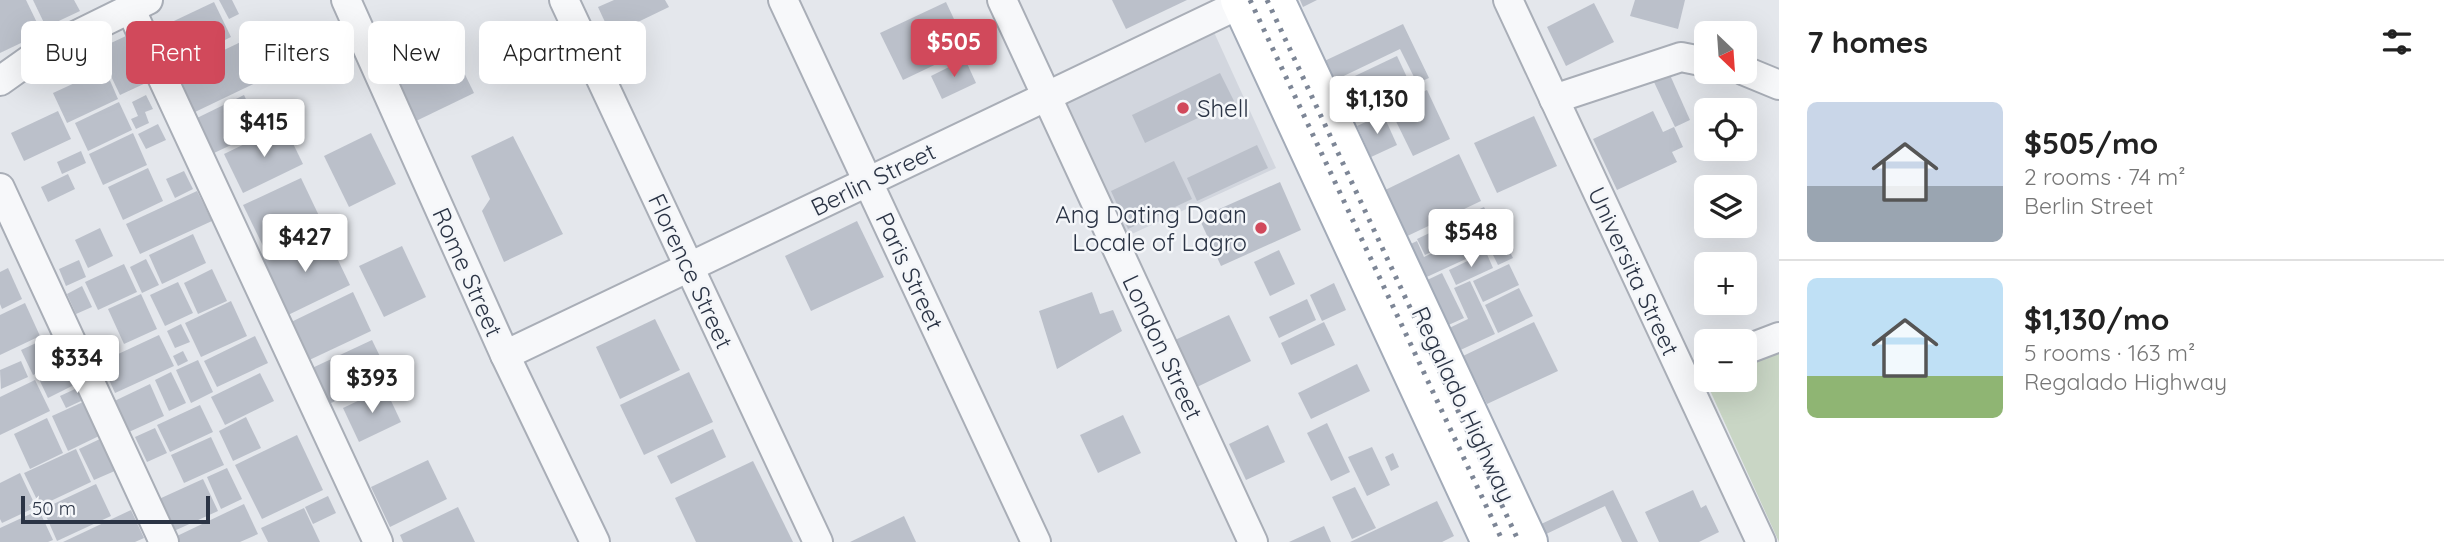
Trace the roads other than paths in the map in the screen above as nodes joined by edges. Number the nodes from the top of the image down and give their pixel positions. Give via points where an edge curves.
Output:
1 (346, 0) edge
2 (564, 0) edge
3 (783, 0) edge
4 (1002, 0) edge
5 (1508, 0) edge
6 (1252, 1) edge
7 (139, 4) edge
8 (1694, 60) edge
9 (1757, 76) edge
10 (0, 80) edge
11 (1779, 85) edge
12 (1047, 96) junction
13 (1554, 99) junction
14 (868, 181) junction
15 (0, 188) edge
16 (690, 267) junction
17 (1779, 337) edge
18 (1757, 345) edge
19 (505, 355) junction
20 (1694, 368) edge
21 (1703, 392) edge
22 (164, 542) edge
23 (378, 542) edge
24 (595, 542) edge
25 (818, 542) edge
26 (1036, 542) edge
27 (1253, 542) edge
28 (1491, 542) edge
29 (1528, 542) edge
30 (1761, 542) edge

1 - 19 street, Rome Street
2 - 16 street, Florence Street
3 - 14 street, Paris Street
4 - 12 street, London Street
5 - 13 street, Universita Street
6 - 12 street, Berlin Street
6 - 28 main road, Regalado Highway
6 - 29 main road, Regalado Highway
7 - 10 street via 38,54
7 - 23 street
8 - 13 street via 1681,57
9 - 11 street
12 - 14 street, Berlin Street
12 - 27 street, London Street
13 - 20 street, Universita Street
14 - 16 street, Berlin Street
14 - 26 street, Paris Street
15 - 22 street
16 - 19 street, Berlin Street
16 - 25 street, Florence Street
17 - 18 street
19 - 24 street, Rome Street
21 - 30 street, Universita Street

